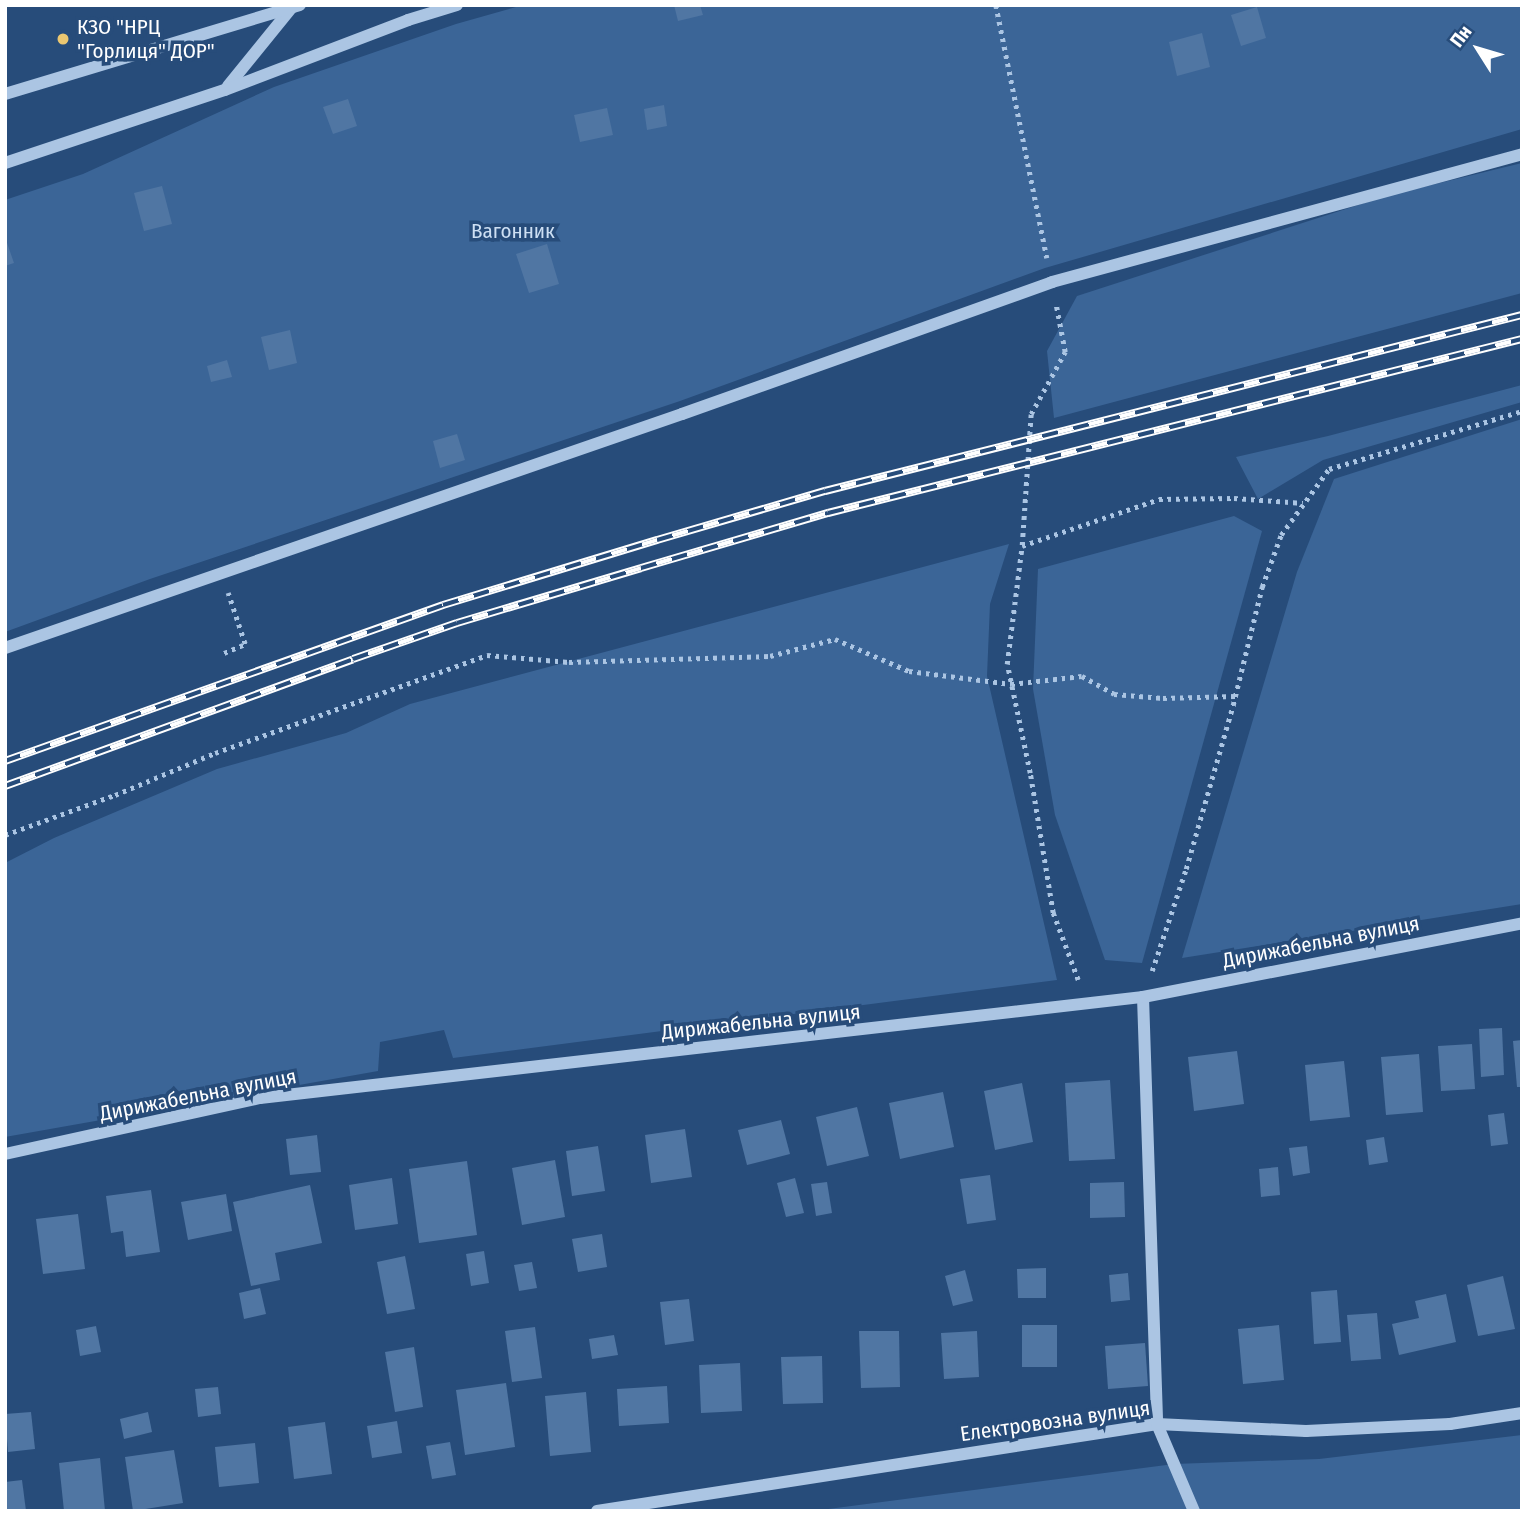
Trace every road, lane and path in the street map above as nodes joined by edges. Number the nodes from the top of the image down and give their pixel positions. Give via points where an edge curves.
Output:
1 (457, 5) edge
2 (996, 5) edge
3 (295, 6) edge
4 (225, 90) junction
5 (5, 94) edge
6 (1522, 154) edge
7 (5, 163) edge
8 (1052, 282) junction
9 (1522, 411) edge
10 (1304, 503) junction
11 (1022, 545) junction
12 (222, 573) junction
13 (5, 648) edge
14 (224, 653) dead end
15 (1011, 684) junction
16 (1235, 695) junction
17 (5, 835) edge
18 (1522, 923) edge
19 (1143, 998) junction
20 (1086, 1004) junction
21 (5, 1154) edge
22 (1522, 1413) edge
23 (1157, 1424) junction
24 (597, 1511) edge
25 (1194, 1511) edge

1 - 4 street
2 - 8 path
3 - 4 street
3 - 5 street
4 - 7 street
6 - 8 street
8 - 11 path via 1065,352 1031,414
8 - 12 street
9 - 10 path via 1329,469
10 - 11 path via 1159,499
10 - 16 path via 1281,535 1262,587
11 - 15 path via 1007,664
12 - 13 street
12 - 14 path via 245,644
15 - 16 path via 1082,676 1114,694 1163,698
15 - 17 path via 909,671 835,639 770,656 569,662 487,655
15 - 20 path via 1053,913
16 - 19 path via 1186,869
18 - 19 street, Дирижабельна вулиця
19 - 20 street, Дирижабельна вулиця
19 - 23 street
20 - 21 street, Дирижабельна вулиця via 260,1098
22 - 23 street, Електровозна вулиця via 1450,1424 1306,1431
23 - 24 street, Електровозна вулиця
23 - 25 street

